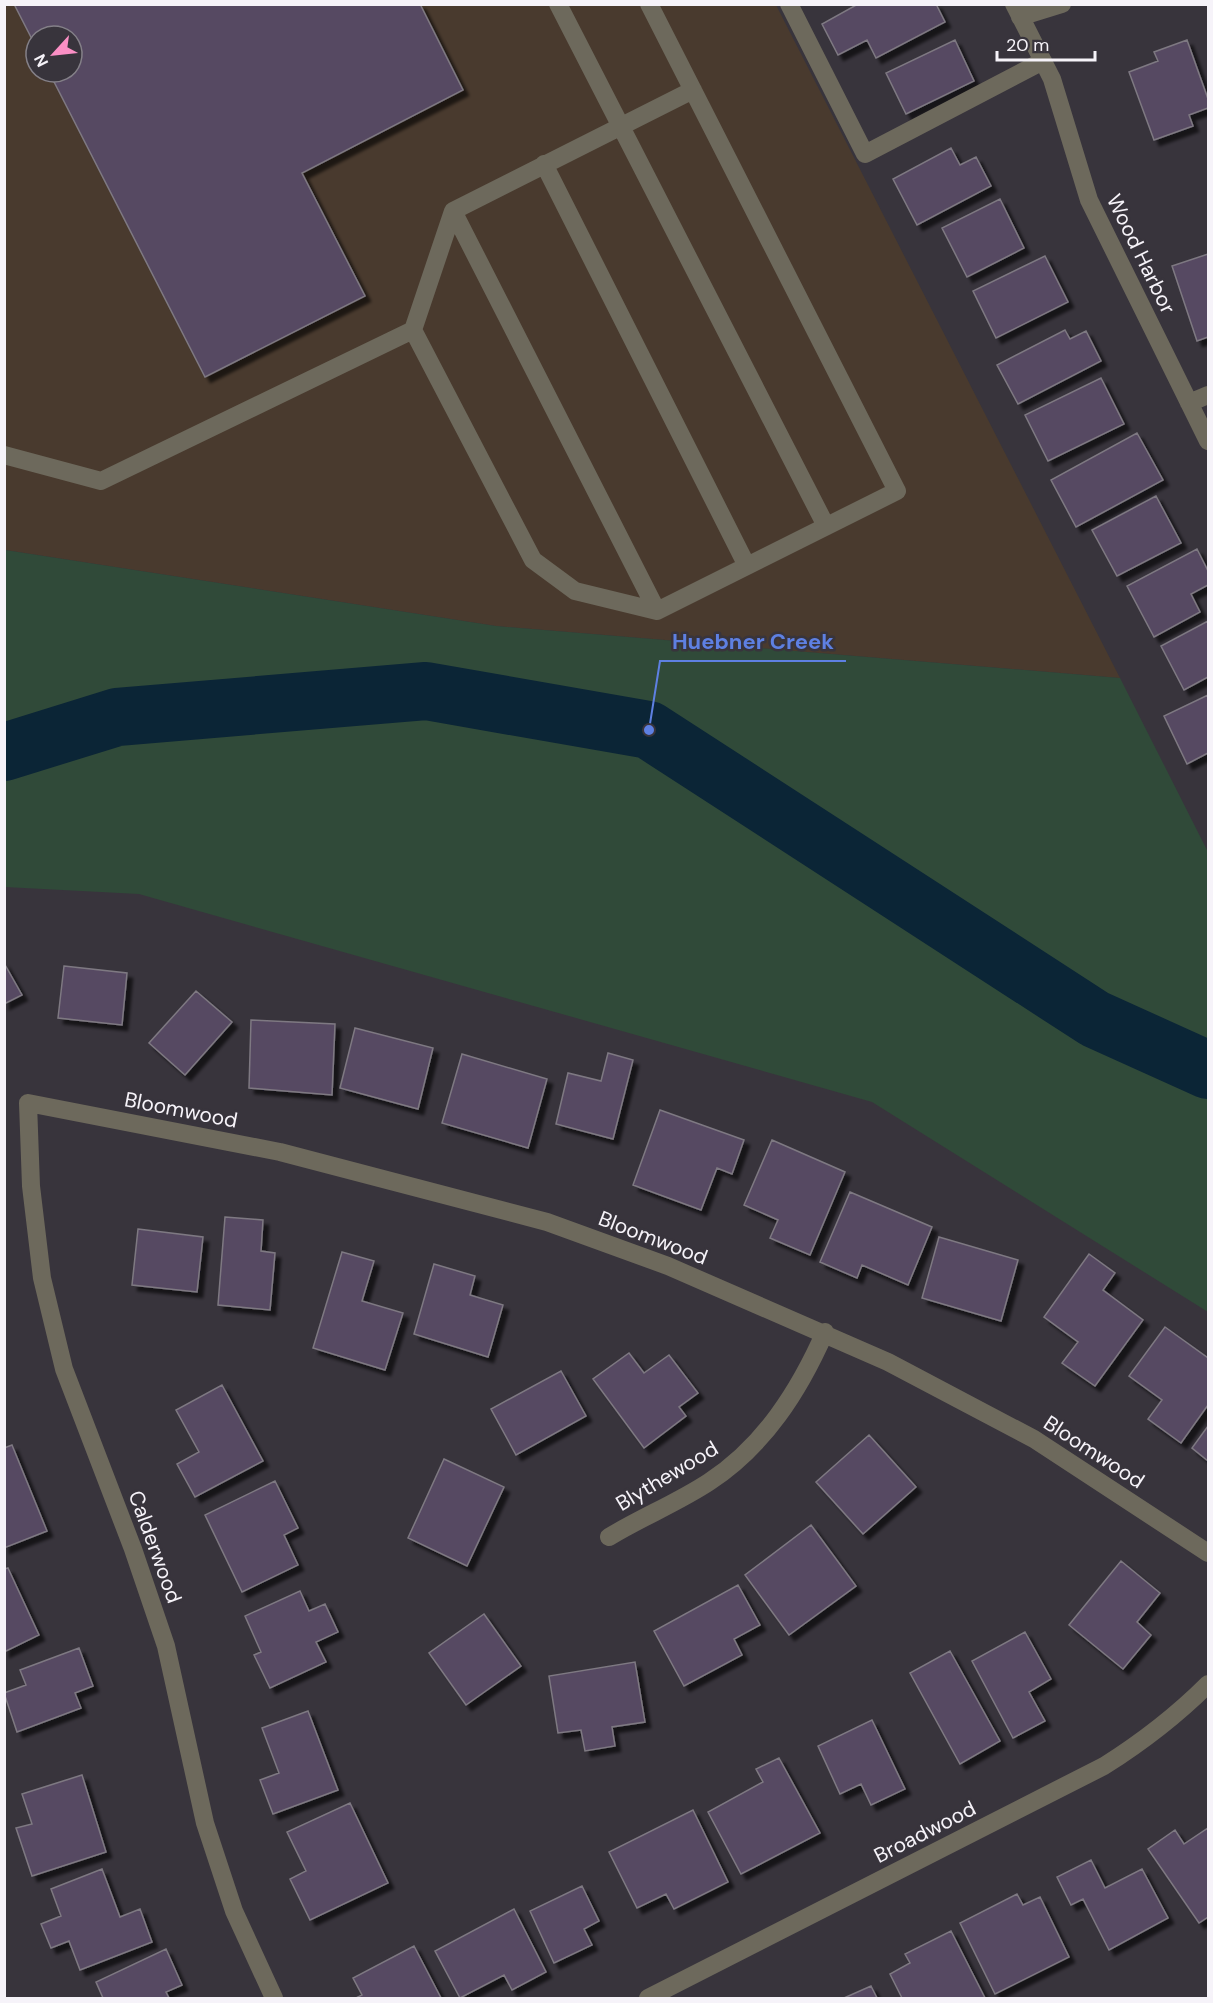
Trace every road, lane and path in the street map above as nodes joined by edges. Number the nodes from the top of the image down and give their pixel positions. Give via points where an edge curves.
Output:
1 (558, 4) edge
2 (649, 4) edge
3 (789, 4) edge
4 (1062, 4) edge
5 (1017, 11) edge
6 (1043, 61) junction
7 (693, 90) junction
8 (622, 126) junction
9 (544, 164) junction
10 (453, 212) junction
11 (414, 330) junction
12 (1209, 394) edge
13 (1189, 403) junction
14 (1209, 441) edge
15 (4, 455) edge
16 (826, 526) junction
17 (747, 566) junction
18 (657, 611) junction
19 (28, 1103) joint
20 (825, 1332) junction
21 (609, 1537) dead end
22 (1209, 1553) edge
23 (1209, 1684) edge
24 (274, 1998) edge
25 (648, 1998) edge

1 - 8 street
2 - 7 street
3 - 6 street via 866,154
4 - 5 street
5 - 6 street, Wood Harbor
6 - 13 street, Wood Harbor via 1089,200
7 - 8 street
7 - 16 street via 897,491
8 - 9 street
8 - 16 street
9 - 10 street
9 - 17 street
10 - 11 street
10 - 18 street
11 - 15 street via 100,481
11 - 18 street via 532,560 575,591
12 - 13 street
13 - 14 street, Wood Harbor
16 - 17 street
17 - 18 street
19 - 20 street, Bloomwood via 280,1152 547,1222 668,1266
19 - 24 street, Calderwood via 31,1186 42,1278 64,1369 166,1646 205,1822 231,1900
20 - 21 street, Blythewood via 778,1419 735,1463 683,1498
20 - 22 street, Bloomwood via 1034,1439
23 - 25 street, Broadwood via 1143,1742 1104,1766

